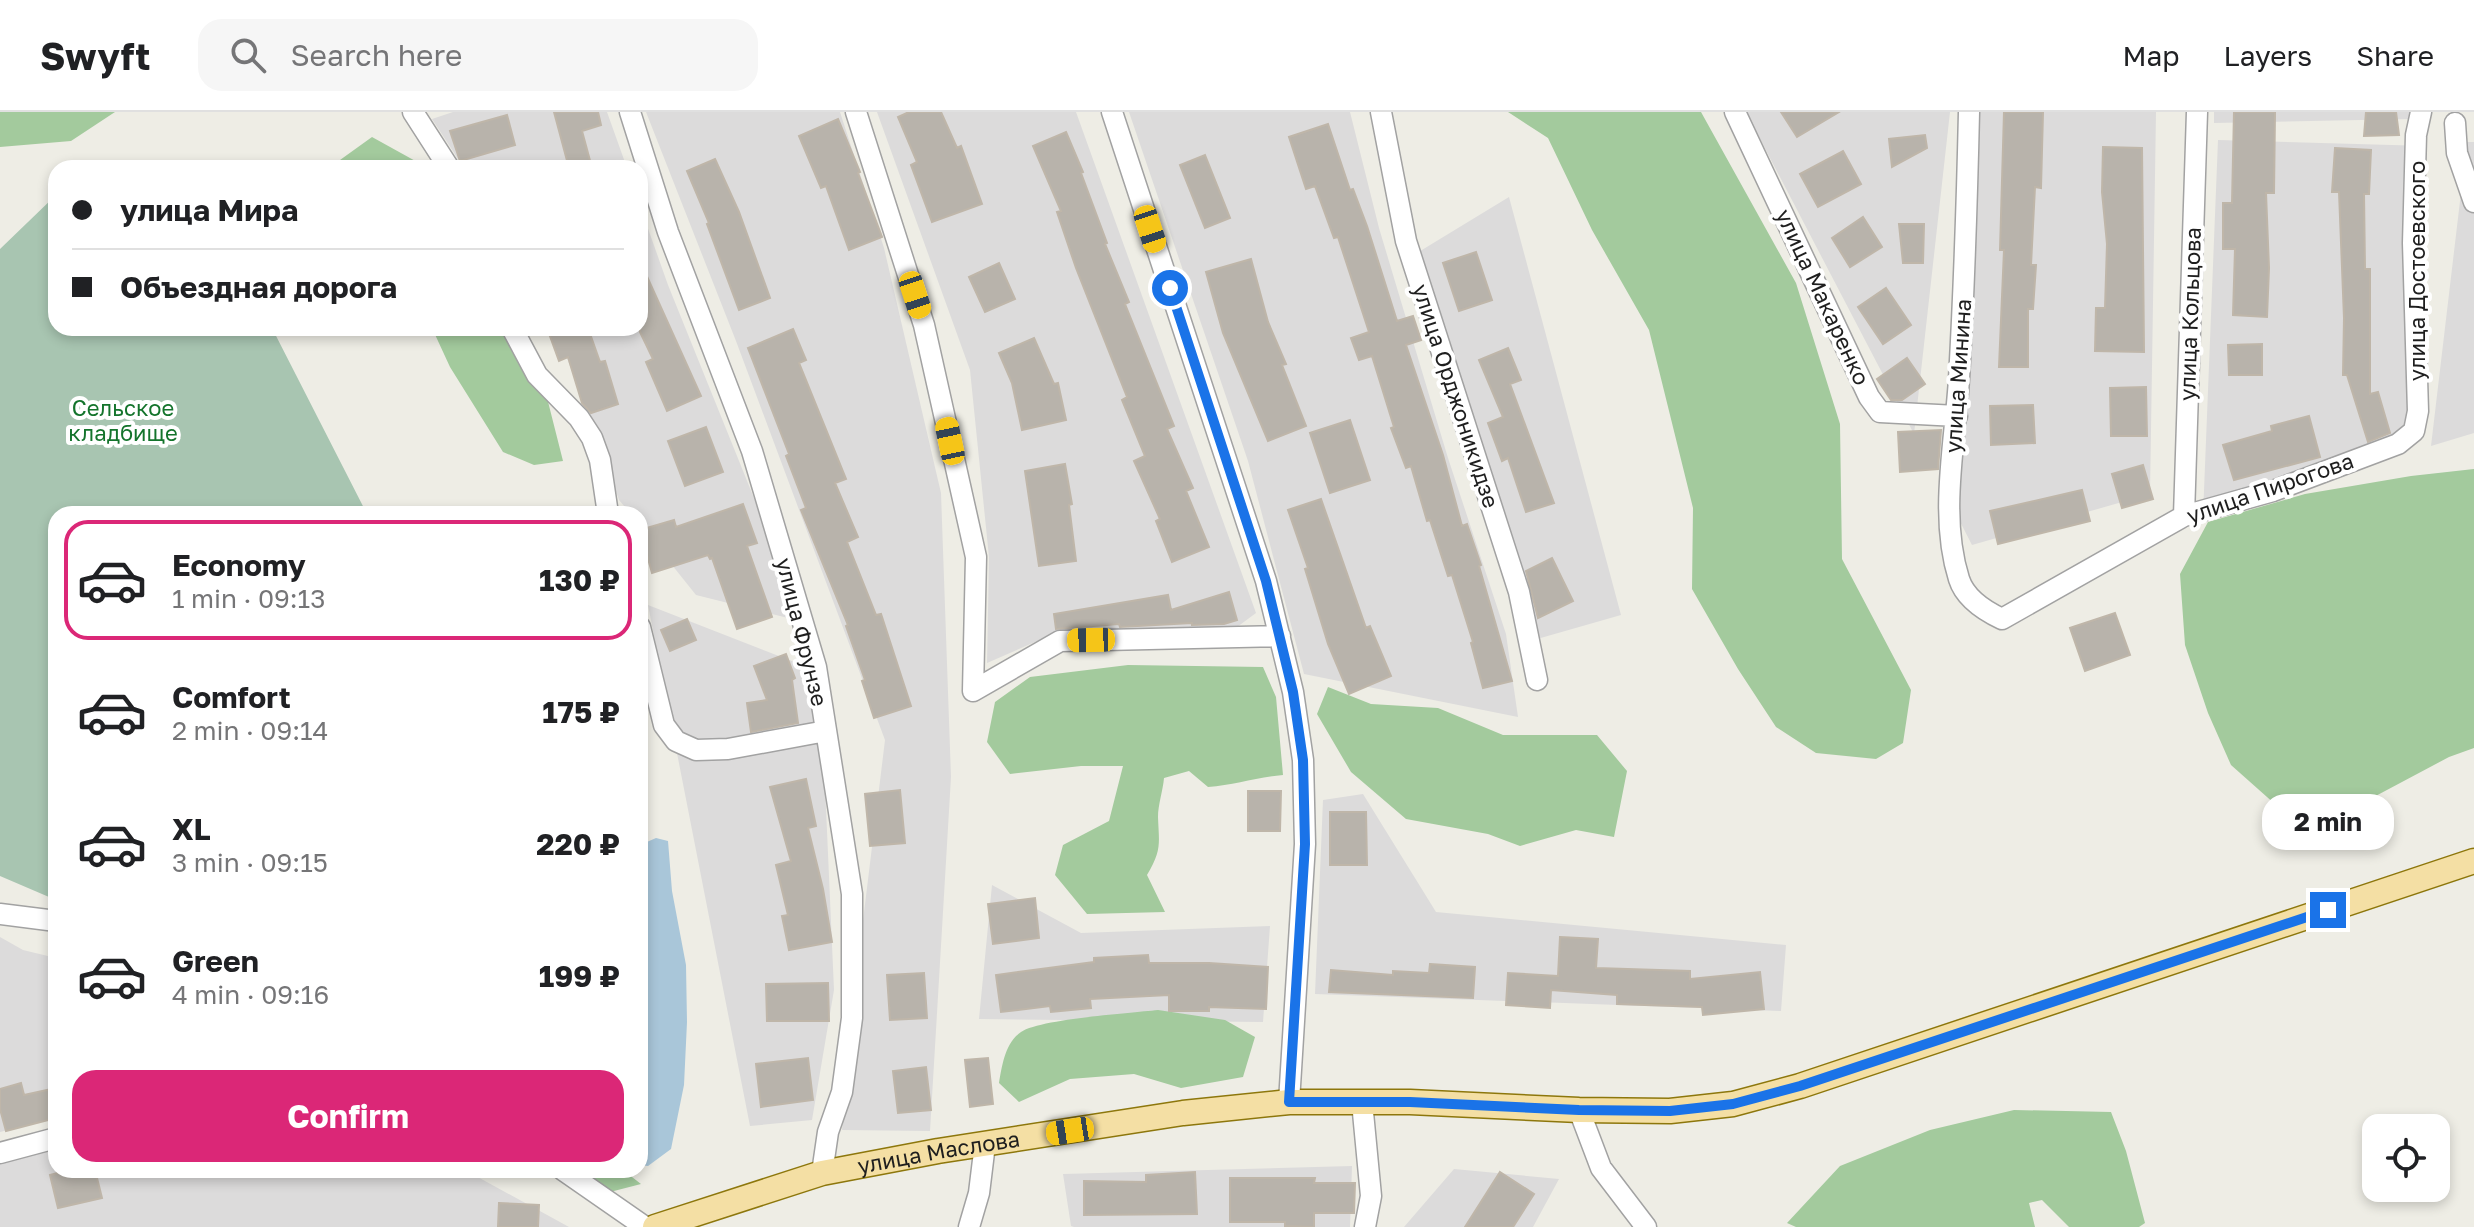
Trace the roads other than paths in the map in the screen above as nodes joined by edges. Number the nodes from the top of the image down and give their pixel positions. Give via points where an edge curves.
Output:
1 (413, 112) edge
2 (630, 112) edge
3 (856, 112) edge
4 (1112, 112) edge
5 (1381, 112) edge
6 (1735, 112) edge
7 (1969, 112) edge
8 (2197, 112) edge
9 (2421, 112) edge
10 (2459, 120) edge
11 (444, 160) edge
12 (645, 160) edge
13 (648, 169) edge
14 (2474, 202) edge
15 (516, 336) edge
16 (1957, 416) junction
17 (2414, 431) joint
18 (607, 506) edge
19 (2184, 516) junction
20 (2002, 619) joint
21 (1280, 636) junction
22 (648, 660) edge
23 (1537, 680) dead end
24 (826, 731) junction
25 (2474, 861) edge
26 (0, 914) edge
27 (48, 920) edge
28 (1289, 1102) junction
29 (1362, 1102) junction
30 (1579, 1110) junction
31 (48, 1140) edge
32 (985, 1144) junction
33 (0, 1153) edge
34 (822, 1173) junction
35 (575, 1178) edge
36 (645, 1227) edge
37 (655, 1227) edge
38 (969, 1227) edge
39 (1365, 1227) edge
40 (1646, 1227) edge

1 - 11 street
2 - 12 street, улица Фрунзе
3 - 21 street via 924,325 976,557 973,691 1060,641
4 - 21 street
5 - 23 street, улица Орджоникидзе via 1406,241 1519,592
6 - 16 street, улица Макаренко via 1869,397 1880,412
7 - 16 street, улица Минина
8 - 19 street, улица Кольцова
9 - 17 street, улица Достоевского via 2413,243 2418,411
10 - 14 street via 2457,153
13 - 24 street, улица Фрунзе via 752,451 816,667
15 - 18 street via 537,375 592,438
16 - 20 street, улица Минина via 1949,499 1952,553 1960,583 1982,610
17 - 19 street, улица Пирогова via 2398,444 2273,491
19 - 20 street, улица Пирогова
21 - 28 street via 1303,760
22 - 24 street via 664,725 676,741 696,750
24 - 34 street, улица Фрунзе via 852,894 852,1018 842,1092 828,1132
25 - 30 main road, улица Маслова via 1800,1086 1733,1104 1670,1111
26 - 27 street
28 - 29 main road, улица Маслова
28 - 32 main road, улица Маслова
29 - 30 main road, улица Маслова
29 - 39 street via 1371,1196
30 - 40 street via 1601,1168
31 - 33 street
32 - 34 main road, улица Маслова
32 - 38 street
34 - 37 main road, улица Маслова
35 - 36 street

